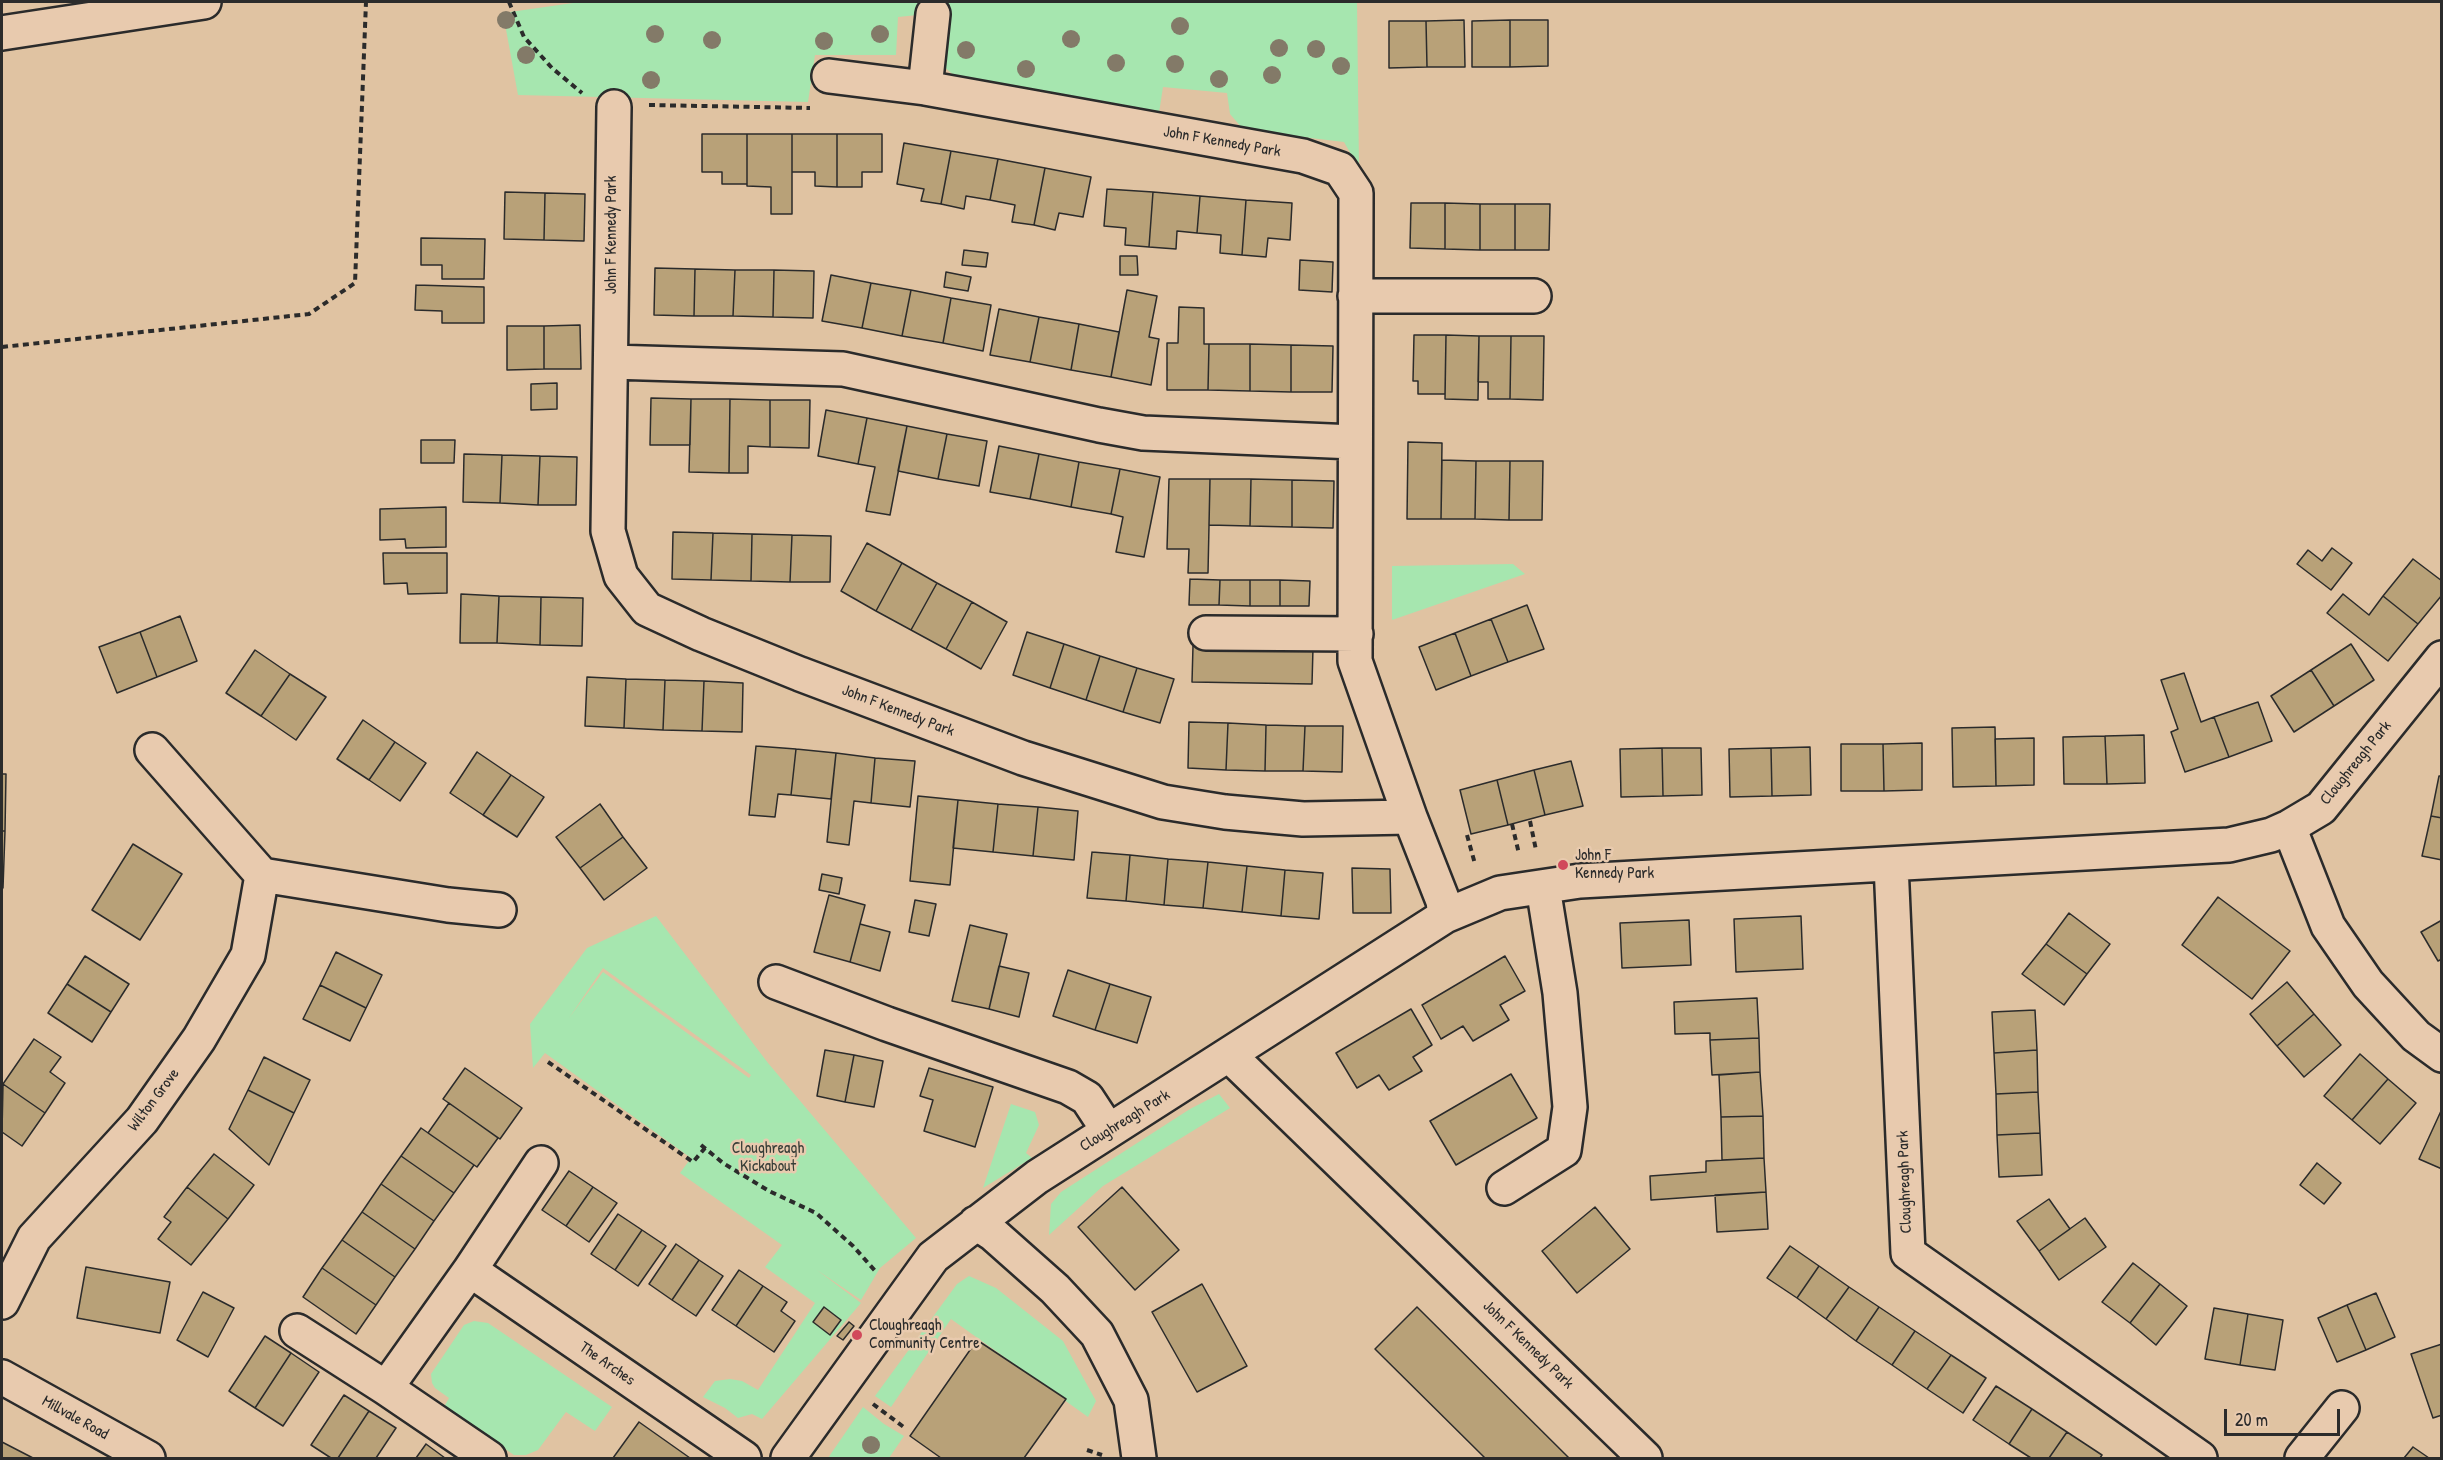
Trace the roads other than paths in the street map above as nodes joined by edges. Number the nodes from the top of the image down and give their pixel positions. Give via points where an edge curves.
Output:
1 (204, 2) edge
2 (933, 14) dead end
3 (2, 33) edge
4 (829, 76) road end
5 (925, 88) junction
6 (614, 107) road end
7 (1355, 296) junction
8 (1534, 296) dead end
9 (611, 362) junction
10 (1354, 442) junction
11 (1206, 633) dead end
12 (1356, 634) junction
13 (2442, 658) edge
14 (152, 750) dead end
15 (1410, 817) junction
16 (2289, 827) junction
17 (1891, 864) junction
18 (262, 874) junction
19 (1543, 887) junction
20 (499, 910) dead end
21 (1444, 916) junction
22 (776, 982) dead end
23 (1229, 1056) junction
24 (2442, 1056) edge
25 (1108, 1130) junction
26 (541, 1163) dead end
27 (1504, 1188) dead end
28 (976, 1222) junction
29 (470, 1270) junction
30 (2, 1302) edge
31 (297, 1331) dead end
32 (4, 1382) edge
33 (386, 1388) junction
34 (2342, 1408) dead end
35 (148, 1458) edge
36 (489, 1458) edge
37 (744, 1458) edge
38 (789, 1458) edge
39 (1139, 1458) edge
40 (1645, 1458) edge
41 (2199, 1458) edge
42 (2302, 1458) edge

1 - 3 street
2 - 5 street
4 - 5 street, John F Kennedy Park
5 - 7 street, John F Kennedy Park via 1303,156 1340,169 1356,193
6 - 9 street, John F Kennedy Park
7 - 8 street
7 - 10 street, John F Kennedy Park
9 - 10 street via 843,369 1143,433
9 - 15 street, John F Kennedy Park via 608,531 621,576 647,609 800,674 1023,758 1162,802 1304,819
10 - 12 street, John F Kennedy Park
11 - 12 street
12 - 15 street, John F Kennedy Park via 1355,661
13 - 16 street, Cloughreagh Park via 2321,808
14 - 18 street
15 - 21 street, John F Kennedy Park via 1443,901
16 - 17 street, Cloughreagh Park via 2229,845
16 - 24 street via 2328,926 2368,984 2416,1036
17 - 19 street, Cloughreagh Park via 1588,880
17 - 41 street, Cloughreagh Park via 1908,1253
18 - 20 street via 448,906
18 - 30 street, Wilton Grove via 248,955 200,1039 141,1120 34,1238
19 - 21 street, Cloughreagh Park via 1500,893
19 - 27 street via 1560,993 1570,1107 1564,1150
21 - 23 street, Cloughreagh Park
22 - 25 street via 1068,1087 1087,1098
23 - 25 street, Cloughreagh Park
23 - 40 street, John F Kennedy Park
25 - 28 street, Cloughreagh Park
26 - 29 street
28 - 38 street, Cloughreagh Park via 933,1257
28 - 39 street via 1055,1289 1098,1334 1131,1400
29 - 33 street
29 - 37 street, The Arches
31 - 33 street
32 - 35 street, Millvale Road
33 - 36 street
34 - 42 street

